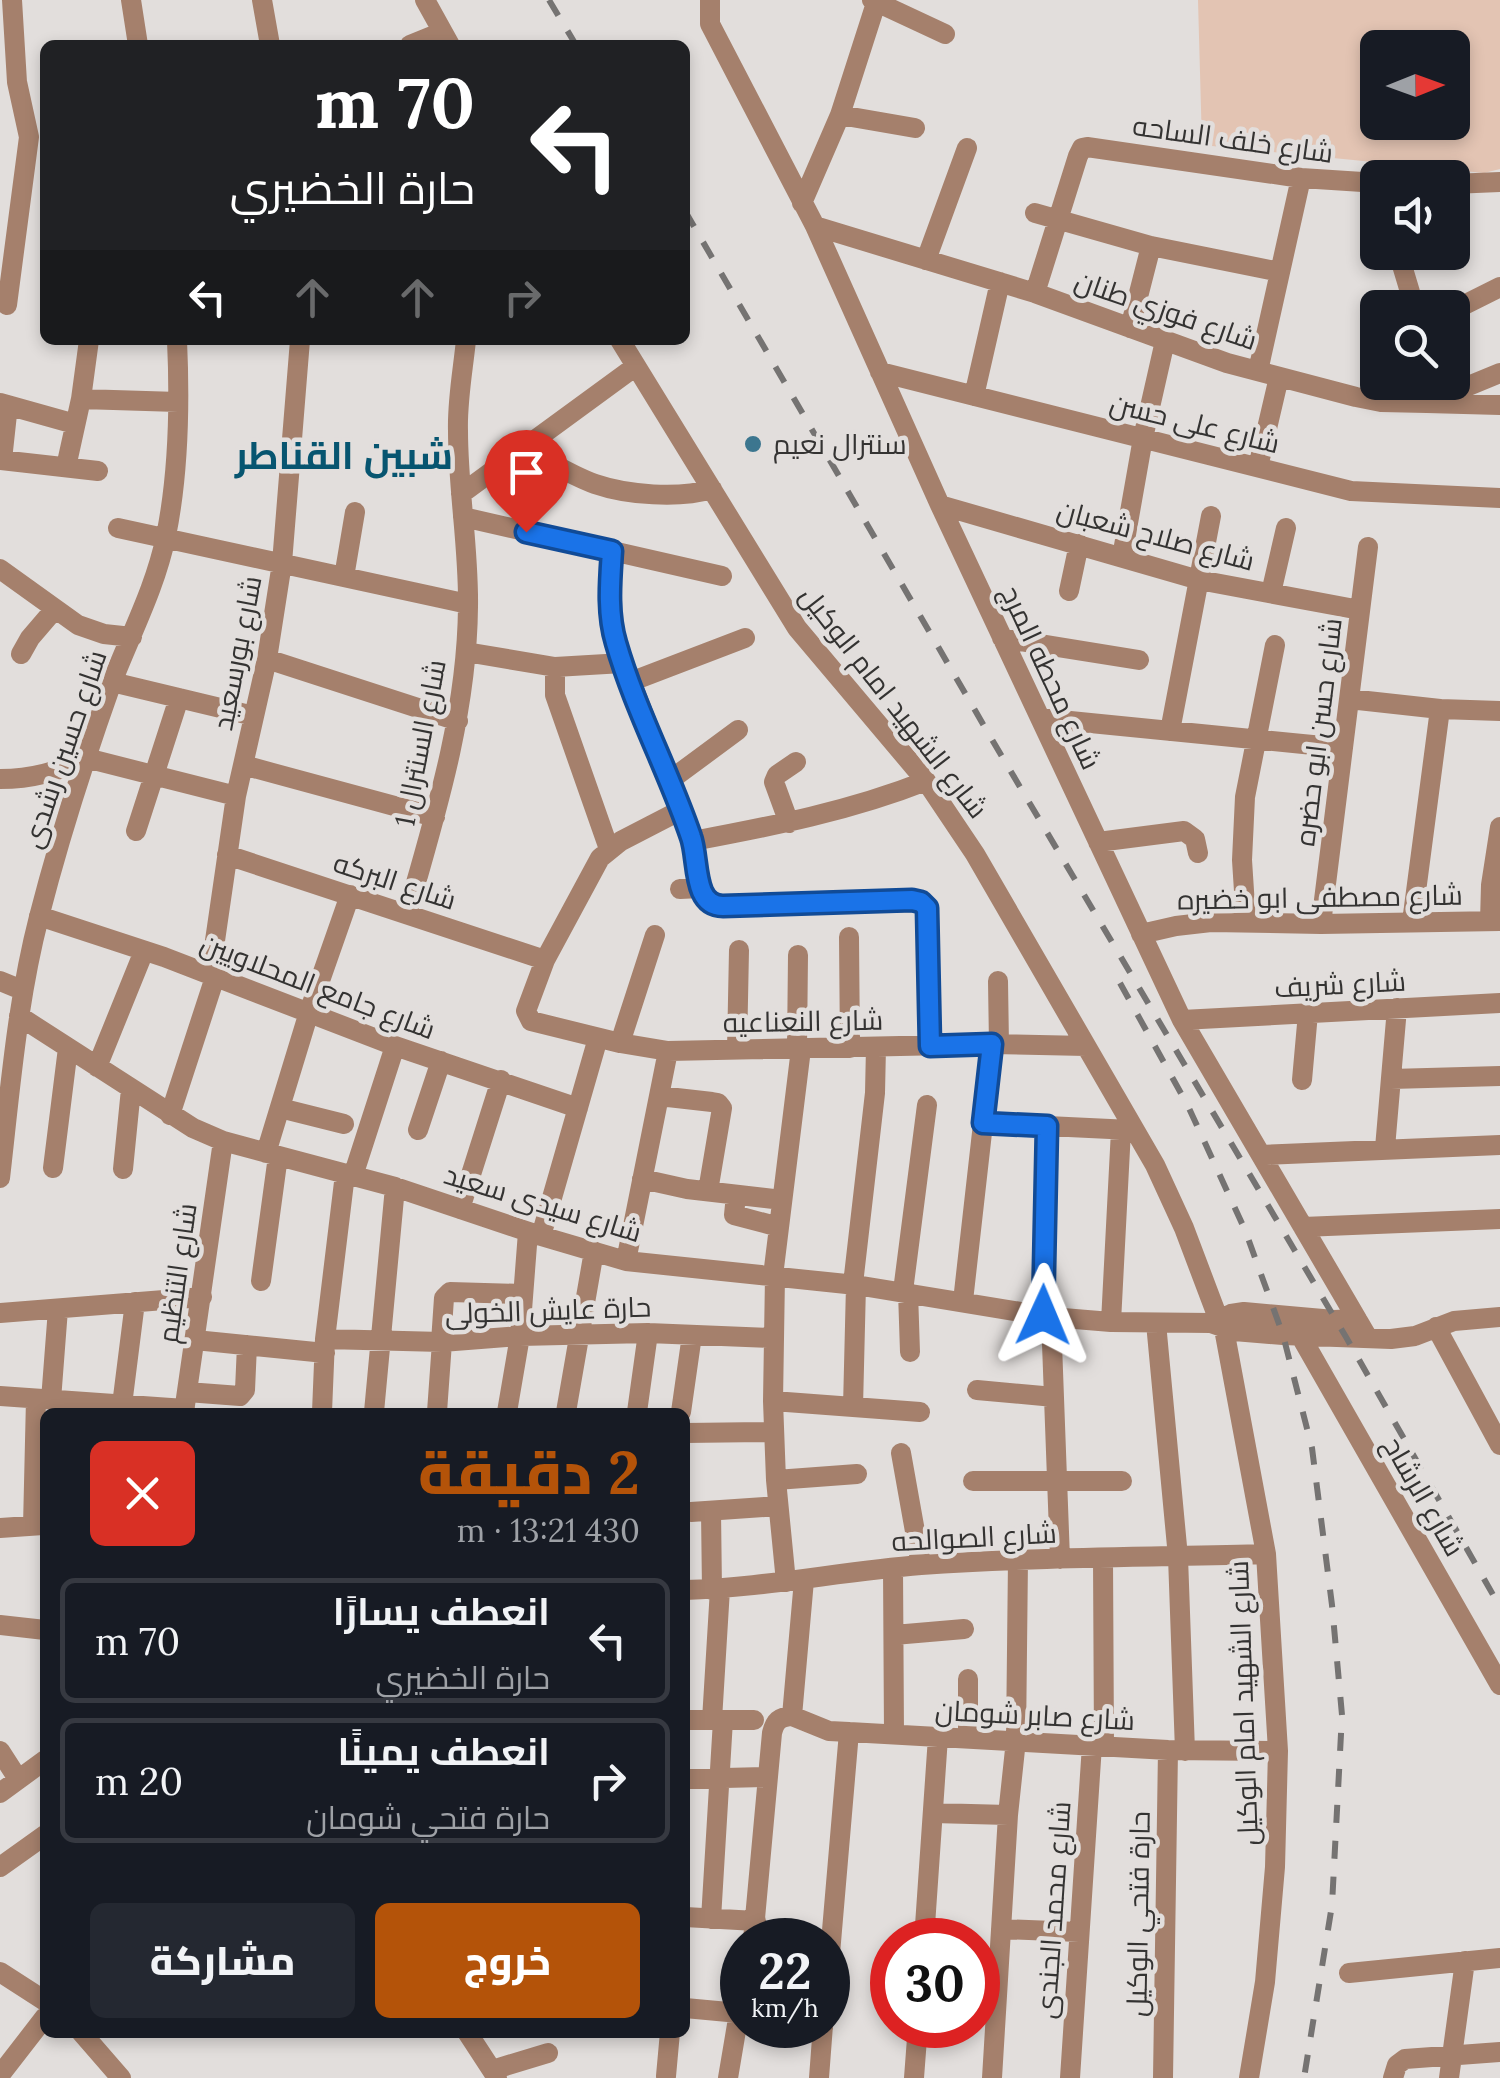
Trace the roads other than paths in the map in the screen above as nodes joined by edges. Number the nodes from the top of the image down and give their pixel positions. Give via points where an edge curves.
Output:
1 (12, 0) edge
2 (131, 0) edge
3 (262, 0) edge
4 (425, 0) edge
5 (710, 0) edge
6 (875, 1) edge
7 (944, 34) dead end
8 (446, 38) edge
9 (137, 40) edge
10 (269, 40) edge
11 (7, 41) edge
12 (0, 108) edge
13 (24, 111) junction
14 (840, 115) junction
15 (915, 128) dead end
16 (967, 148) dead end
17 (1301, 178) junction
18 (1360, 183) edge
19 (1470, 184) edge
20 (1499, 184) edge
21 (22, 196) junction
22 (40, 201) edge
23 (802, 203) junction
24 (1034, 213) dead end
25 (1058, 220) junction
26 (814, 226) junction
27 (1151, 246) junction
28 (7, 256) edge
29 (926, 260) junction
30 (1280, 272) junction
31 (1000, 282) junction
32 (1500, 287) edge
33 (1035, 292) junction
34 (1470, 302) edge
35 (7, 305) dead end
36 (1130, 328) junction
37 (1165, 341) junction
38 (87, 345) edge
39 (178, 345) edge
40 (300, 345) edge
41 (465, 345) edge
42 (623, 345) edge
43 (636, 366) junction
44 (880, 372) junction
45 (1500, 373) edge
46 (1269, 374) junction
47 (974, 396) junction
48 (81, 398) junction
49 (178, 402) junction
50 (1427, 402) junction
51 (4, 404) edge
52 (1500, 405) edge
53 (76, 424) junction
54 (1142, 438) junction
55 (524, 448) junction
56 (1, 460) edge
57 (66, 467) junction
58 (1258, 468) junction
59 (98, 471) dead end
60 (712, 489) junction
61 (462, 494) junction
62 (1500, 498) edge
63 (940, 505) junction
64 (354, 512) dead end
65 (1211, 516) dead end
66 (463, 517) junction
67 (118, 528) dead end
68 (1286, 528) dead end
69 (166, 538) junction
70 (1079, 544) junction
71 (1368, 547) dead end
72 (612, 551) junction
73 (1122, 557) junction
74 (282, 563) junction
75 (0, 569) edge
76 (722, 576) dead end
77 (344, 577) junction
78 (1199, 580) junction
79 (1069, 592) dead end
80 (1271, 593) junction
81 (468, 604) junction
82 (54, 610) junction
83 (1360, 610) junction
84 (132, 637) junction
85 (745, 638) dead end
86 (1002, 638) junction
87 (1275, 645) dead end
88 (466, 652) junction
89 (22, 654) dead end
90 (267, 660) junction
91 (1139, 660) dead end
92 (555, 667) junction
93 (627, 673) junction
94 (112, 682) junction
95 (179, 698) junction
96 (1350, 699) junction
97 (1440, 708) junction
98 (1500, 711) edge
99 (254, 716) junction
100 (1040, 718) junction
101 (458, 720) junction
102 (738, 730) dead end
103 (1170, 731) junction
104 (1257, 739) junction
105 (1344, 748) junction
106 (86, 758) junction
107 (796, 762) dead end
108 (243, 764) junction
109 (154, 774) junction
110 (0, 779) edge
111 (669, 782) junction
112 (926, 782) junction
113 (236, 796) junction
114 (681, 810) junction
115 (435, 817) junction
116 (789, 823) junction
117 (1500, 827) edge
118 (136, 831) dead end
119 (693, 842) junction
120 (1098, 842) junction
121 (609, 849) junction
122 (1198, 853) dead end
123 (228, 855) junction
124 (350, 896) junction
125 (406, 914) junction
126 (39, 916) junction
127 (1495, 921) edge
128 (1246, 922) junction
129 (1412, 922) junction
130 (1322, 924) junction
131 (1141, 934) junction
132 (655, 935) dead end
133 (848, 937) dead end
134 (739, 950) dead end
135 (144, 951) junction
136 (798, 955) dead end
137 (545, 960) junction
138 (212, 976) junction
139 (0, 981) edge
140 (998, 981) dead end
141 (22, 990) junction
142 (1500, 1003) edge
143 (1397, 1008) junction
144 (309, 1012) junction
145 (1308, 1013) junction
146 (19, 1016) junction
147 (1182, 1020) junction
148 (598, 1038) junction
149 (620, 1043) junction
150 (996, 1044) junction
151 (396, 1046) junction
152 (930, 1046) junction
153 (1086, 1046) junction
154 (876, 1047) junction
155 (68, 1048) junction
156 (850, 1048) junction
157 (799, 1049) junction
158 (736, 1050) junction
159 (668, 1051) junction
160 (441, 1061) junction
161 (97, 1067) junction
162 (1500, 1076) edge
163 (1391, 1079) junction
164 (501, 1080) junction
165 (1302, 1080) dead end
166 (131, 1089) junction
167 (659, 1096) junction
168 (927, 1105) dead end
169 (280, 1108) junction
170 (578, 1108) junction
171 (170, 1114) junction
172 (983, 1123) junction
173 (344, 1124) dead end
174 (1047, 1126) junction
175 (418, 1130) dead end
176 (1128, 1130) junction
177 (224, 1141) junction
178 (1500, 1145) edge
179 (1384, 1148) junction
180 (272, 1154) junction
181 (1261, 1155) junction
182 (52, 1168) dead end
183 (122, 1168) dead end
184 (349, 1175) junction
185 (0, 1178) edge
186 (642, 1179) junction
187 (395, 1187) junction
188 (708, 1191) junction
189 (736, 1195) junction
190 (782, 1200) junction
191 (460, 1209) junction
192 (1500, 1219) edge
193 (779, 1227) junction
194 (1302, 1227) junction
195 (535, 1234) junction
196 (594, 1251) junction
197 (626, 1260) junction
198 (774, 1276) junction
199 (261, 1281) dead end
200 (854, 1284) junction
201 (905, 1291) junction
202 (522, 1294) junction
203 (202, 1297) junction
204 (964, 1301) junction
205 (135, 1302) junction
206 (58, 1308) junction
207 (0, 1313) edge
208 (1047, 1316) junction
209 (1500, 1317) edge
210 (1357, 1319) junction
211 (1111, 1322) junction
212 (1156, 1322) junction
213 (1218, 1323) junction
214 (1436, 1327) junction
215 (648, 1333) junction
216 (580, 1334) junction
217 (692, 1334) junction
218 (1300, 1334) junction
219 (520, 1336) junction
220 (773, 1338) junction
221 (1368, 1338) junction
222 (196, 1340) junction
223 (380, 1340) junction
224 (441, 1342) junction
225 (247, 1346) junction
226 (325, 1346) junction
227 (910, 1352) dead end
228 (976, 1390) dead end
229 (0, 1396) edge
230 (1054, 1397) junction
231 (43, 1399) junction
232 (772, 1402) junction
233 (185, 1405) edge
234 (112, 1407) edge
235 (853, 1407) junction
236 (43, 1408) edge
237 (322, 1408) edge
238 (374, 1408) edge
239 (436, 1408) edge
240 (508, 1408) edge
241 (567, 1408) edge
242 (638, 1408) edge
243 (682, 1408) edge
244 (920, 1412) dead end
245 (774, 1432) junction
246 (690, 1433) edge
247 (1500, 1446) edge
248 (901, 1453) dead end
249 (857, 1474) dead end
250 (776, 1480) junction
251 (973, 1481) dead end
252 (1058, 1481) junction
253 (1122, 1481) dead end
254 (40, 1494) edge
255 (778, 1506) junction
256 (39, 1525) edge
257 (0, 1528) edge
258 (1266, 1554) junction
259 (1178, 1557) junction
260 (1018, 1559) junction
261 (1060, 1559) junction
262 (1102, 1559) junction
263 (921, 1565) junction
264 (894, 1568) junction
265 (795, 1581) junction
266 (690, 1590) edge
267 (716, 1590) junction
268 (0, 1626) edge
269 (40, 1630) edge
270 (964, 1630) dead end
271 (894, 1634) junction
272 (968, 1679) dead end
273 (1500, 1685) edge
274 (792, 1716) junction
275 (690, 1720) edge
276 (718, 1720) junction
277 (754, 1720) dead end
278 (848, 1732) junction
279 (894, 1735) junction
280 (938, 1737) junction
281 (968, 1738) junction
282 (1016, 1740) junction
283 (1098, 1746) junction
284 (0, 1750) edge
285 (1177, 1751) junction
286 (1278, 1751) junction
287 (40, 1764) edge
288 (768, 1777) junction
289 (719, 1778) junction
290 (18, 1779) junction
291 (690, 1779) edge
292 (0, 1794) edge
293 (933, 1813) junction
294 (1008, 1815) junction
295 (40, 1839) edge
296 (0, 1867) edge
297 (690, 1917) edge
298 (711, 1918) junction
299 (755, 1918) edge
300 (833, 1918) edge
301 (926, 1918) edge
302 (720, 1921) edge
303 (1001, 1929) junction
304 (1079, 1932) junction
305 (1500, 1958) edge
306 (1465, 1961) junction
307 (0, 1972) edge
308 (1349, 1972) dead end
309 (40, 1998) edge
310 (720, 2006) edge
311 (690, 2008) edge
312 (40, 2023) edge
313 (86, 2038) edge
314 (470, 2038) edge
315 (669, 2038) edge
316 (733, 2048) edge
317 (821, 2048) edge
318 (916, 2048) edge
319 (1500, 2052) edge
320 (548, 2053) dead end
321 (1452, 2054) junction
322 (494, 2074) edge
323 (0, 2075) edge
324 (117, 2076) edge
325 (666, 2076) edge
326 (728, 2078) edge
327 (819, 2078) edge
328 (914, 2078) edge
329 (992, 2078) edge
330 (1070, 2078) edge
331 (1162, 2078) edge
332 (1249, 2078) edge
333 (1393, 2078) edge
334 (1448, 2078) edge

1 - 11 street
2 - 9 street
3 - 10 street
4 - 8 street
5 - 23 street, شارع محطه المرج via 710,24
6 - 7 street
6 - 14 street
11 - 13 street
12 - 13 street
13 - 21 street via 29,136
14 - 15 street
14 - 23 street
16 - 29 street
17 - 18 street, شارع خلف الساحه
17 - 25 street, شارع خلف الساحه via 1082,148
17 - 30 street
19 - 20 street
21 - 22 street
21 - 28 street
23 - 26 street, شارع محطه المرج
24 - 25 street
25 - 27 street
25 - 33 street
26 - 29 street, شارع فوزي طنان
26 - 44 street, شارع محطه المرج
27 - 30 street
27 - 36 street
28 - 35 street
29 - 31 street, شارع فوزي طنان
30 - 46 street
31 - 33 street, شارع فوزي طنان
31 - 47 street
32 - 34 street
33 - 36 street, شارع فوزي طنان
36 - 37 street, شارع فوزي طنان
37 - 46 street, شارع فوزي طنان
37 - 54 street
38 - 48 street
39 - 49 street, شارع حسين رشدى
40 - 74 street, شارع بورسعيد
41 - 61 street, شارع السنترال 1 via 458,413
42 - 43 street, شارع الشهيد امام الوكيل
43 - 55 street
43 - 60 street, شارع الشهيد امام الوكيل
44 - 47 street, شارع على حسن
44 - 63 street, شارع محطه المرج
45 - 50 street, شارع فوزي طنان
46 - 50 street, شارع فوزي طنان via 1380,402
46 - 58 street
47 - 54 street, شارع على حسن
48 - 49 street
48 - 53 street
49 - 69 street, شارع حسين رشدى
50 - 52 street
51 - 53 street
51 - 56 street
53 - 57 street
54 - 58 street, شارع على حسن
54 - 73 street
55 - 60 street via 610,488 683,496
55 - 61 street
56 - 57 street
57 - 59 street
58 - 62 street, شارع على حسن via 1351,491
60 - 112 street, شارع الشهيد امام الوكيل via 798,628
61 - 66 street, شارع السنترال 1
63 - 70 street, شارع صلاح شعبان
63 - 86 street, شارع محطه المرج
64 - 77 street
65 - 78 street
66 - 72 street
66 - 81 street, شارع السنترال 1
67 - 69 street
68 - 80 street
69 - 74 street
69 - 84 street, شارع حسين رشدى
70 - 73 street, شارع صلاح شعبان
70 - 79 street
71 - 83 street, شارع حسن ابو حضره
72 - 76 street
72 - 93 street via 609,596
73 - 78 street, شارع صلاح شعبان
74 - 77 street
74 - 90 street, شارع بورسعيد
75 - 82 street
77 - 81 street
78 - 80 street, شارع صلاح شعبان
78 - 103 street
80 - 83 street, شارع صلاح شعبان
81 - 88 street, شارع السنترال 1
82 - 84 street via 91,630
82 - 89 street
83 - 96 street, شارع حسن ابو حضره
84 - 94 street, شارع حسين رشدى
85 - 93 street
86 - 91 street
86 - 100 street, شارع محطه المرج
87 - 104 street
88 - 92 street
88 - 101 street, شارع السنترال 1
90 - 99 street, شارع بورسعيد
90 - 101 street
92 - 93 street
92 - 121 street via 556,695
93 - 111 street
94 - 95 street
94 - 106 street, شارع حسين رشدى
95 - 99 street
95 - 109 street
96 - 97 street
96 - 105 street, شارع حسن ابو حضره
97 - 98 street
97 - 129 street
99 - 108 street, شارع بورسعيد
100 - 103 street
100 - 120 street, شارع محطه المرج
101 - 115 street, شارع السنترال 1
102 - 111 street
103 - 104 street
104 - 105 street
104 - 128 street via 1242,860
105 - 130 street, شارع حسن ابو حضره
106 - 109 street
106 - 110 street via 35,777
106 - 126 street, شارع حسين رشدى
107 - 116 street via 774,782
108 - 113 street, شارع بورسعيد
108 - 115 street
109 - 113 street
109 - 118 street
111 - 114 street
112 - 116 street
112 - 153 street, شارع الشهيد امام الوكيل
113 - 123 street, شارع بورسعيد
114 - 119 street
114 - 121 street
115 - 125 street, شارع السنترال 1
116 - 119 street
117 - 127 street via 1491,885
119 - 152 street via 690,889 714,906 921,902 929,917
120 - 122 street via 1184,831
120 - 131 street, شارع محطه المرج
121 - 137 street
123 - 124 street, شارع البركه
123 - 138 street, شارع بورسعيد
124 - 125 street, شارع البركه
124 - 144 street
125 - 137 street, شارع البركه
126 - 135 street, شارع جامع المحلاويين
126 - 141 street, شارع حسين رشدى
127 - 129 street, شارع مصطفى ابو خضيره
128 - 130 street, شارع مصطفى ابو خضيره
128 - 131 street, شارع مصطفى ابو خضيره
129 - 130 street, شارع مصطفى ابو خضيره
131 - 147 street, شارع محطه المرج
132 - 149 street
133 - 156 street
134 - 158 street
135 - 138 street, شارع جامع المحلاويين
135 - 161 street
136 - 157 street
137 - 148 street, شارع النعناعيه via 527,1017
138 - 144 street, شارع جامع المحلاويين
138 - 171 street, شارع بورسعيد
139 - 141 street
140 - 150 street
141 - 146 street, شارع حسين رشدى
142 - 143 street, شارع شريف
143 - 145 street, شارع شريف
143 - 163 street
144 - 151 street, شارع جامع المحلاويين
144 - 169 street
145 - 147 street, شارع شريف
145 - 165 street
146 - 155 street, شارع سيدى سعيد
146 - 185 street, شارع حسين رشدى
147 - 181 street, شارع محطه المرج
148 - 149 street, شارع النعناعيه
148 - 170 street
149 - 159 street, شارع النعناعيه
150 - 152 street, شارع النعناعيه
150 - 153 street, شارع النعناعيه
150 - 172 street
151 - 160 street, شارع جامع المحلاويين
151 - 184 street
152 - 154 street, شارع النعناعيه
153 - 176 street, شارع الشهيد امام الوكيل
154 - 156 street, شارع النعناعيه
154 - 200 street
155 - 161 street, شارع سيدى سعيد
155 - 182 street
156 - 157 street, شارع النعناعيه
157 - 158 street, شارع النعناعيه
157 - 190 street
158 - 159 street, شارع النعناعيه
159 - 167 street
160 - 164 street, شارع جامع المحلاويين
160 - 175 street
161 - 166 street, شارع سيدى سعيد
162 - 163 street
163 - 179 street
164 - 170 street, شارع جامع المحلاويين
164 - 191 street
166 - 171 street, شارع سيدى سعيد
166 - 183 street
167 - 186 street
167 - 188 street via 722,1108
168 - 201 street
169 - 173 street
169 - 180 street
170 - 195 street
171 - 177 street, شارع سيدى سعيد
172 - 174 street
172 - 204 street
174 - 176 street
174 - 208 street
176 - 211 street
176 - 213 street, شارع الشهيد امام الوكيل via 1170,1196
177 - 180 street, شارع سيدى سعيد
177 - 203 street, شارع التنظيم
178 - 179 street
179 - 181 street
180 - 184 street, شارع سيدى سعيد
180 - 199 street
181 - 194 street, شارع محطه المرج
184 - 187 street, شارع سيدى سعيد
184 - 226 street
186 - 188 street
186 - 197 street
187 - 191 street, شارع سيدى سعيد
187 - 223 street
188 - 189 street
189 - 190 street
189 - 193 street via 734,1215
190 - 193 street
191 - 195 street, شارع سيدى سعيد
192 - 194 street
193 - 198 street
194 - 210 street, شارع محطه المرج
195 - 196 street, شارع سيدى سعيد
195 - 202 street
196 - 197 street, شارع سيدى سعيد
196 - 216 street
197 - 198 street, شارع سيدى سعيد
198 - 200 street, شارع سيدى سعيد
198 - 220 street
200 - 201 street, شارع سيدى سعيد
200 - 235 street
201 - 204 street, شارع سيدى سعيد
201 - 227 street
202 - 219 street
202 - 224 street via 446,1294
203 - 205 street
203 - 222 street, شارع التنظيم
204 - 208 street, شارع سيدى سعيد
205 - 206 street
205 - 234 street
206 - 207 street
206 - 231 street
208 - 211 street, شارع سيدى سعيد
208 - 230 street
209 - 214 street
210 - 213 street via 1244,1312
210 - 221 street, شارع محطه المرج
211 - 212 street, شارع سيدى سعيد
212 - 213 street, شارع سيدى سعيد
212 - 259 street, حارة فتحي الوكيل
213 - 218 street
213 - 258 street, شارع الشهيد امام الوكيل
214 - 221 street via 1392,1340
214 - 247 street
215 - 216 street, حارة عايش الخولى
215 - 217 street, حارة عايش الخولى
215 - 242 street
216 - 219 street, حارة عايش الخولى
216 - 241 street
217 - 220 street, حارة عايش الخولى
217 - 243 street
218 - 221 street
218 - 273 street, شارع الرشاح
219 - 224 street, حارة عايش الخولى
219 - 240 street
220 - 232 street
222 - 225 street, حارة عايش الخولى
222 - 233 street, شارع التنظيم
223 - 224 street, حارة عايش الخولى
223 - 226 street, حارة عايش الخولى
223 - 238 street
224 - 239 street
225 - 226 street, حارة عايش الخولى
225 - 233 street via 240,1396
226 - 237 street
228 - 230 street
229 - 231 street
230 - 252 street
231 - 234 street
231 - 236 street
232 - 235 street
232 - 245 street
233 - 234 street
235 - 244 street
245 - 246 street
245 - 250 street
248 - 263 street
249 - 250 street
250 - 255 street
251 - 252 street
252 - 253 street
252 - 261 street
254 - 256 street
255 - 265 street
255 - 267 street via 701,1511
256 - 257 street
258 - 259 street, شارع الصوالحه
258 - 286 street, شارع الشهيد امام الوكيل
259 - 262 street, شارع الصوالحه
259 - 285 street, حارة فتحي الوكيل
260 - 261 street, شارع الصوالحه
260 - 263 street, شارع الصوالحه
260 - 282 street
261 - 262 street, شارع الصوالحه
262 - 283 street, شارع محمد الجندى
263 - 264 street, شارع الصوالحه
264 - 265 street, شارع الصوالحه
264 - 271 street
265 - 267 street, شارع الصوالحه
265 - 274 street
266 - 267 street, شارع الصوالحه
267 - 276 street
268 - 269 street
270 - 271 street
271 - 279 street
272 - 281 street
274 - 278 street, شارع صابر شومان
274 - 288 street via 774,1724
275 - 276 street
276 - 277 street
276 - 289 street
278 - 279 street, شارع صابر شومان
278 - 300 street
279 - 280 street, شارع صابر شومان
280 - 281 street, شارع صابر شومان
280 - 293 street
281 - 282 street, شارع صابر شومان
282 - 283 street, شارع صابر شومان
282 - 294 street
283 - 285 street, شارع صابر شومان
283 - 304 street, شارع محمد الجندى
284 - 290 street
285 - 286 street, شارع صابر شومان
285 - 331 street, حارة فتحي الوكيل
286 - 332 street, شارع الشهيد امام الوكيل via 1276,1867
287 - 290 street
288 - 289 street
288 - 299 street
289 - 291 street
289 - 298 street
290 - 292 street
293 - 294 street
293 - 301 street
294 - 303 street
295 - 296 street
297 - 298 street
298 - 302 street
303 - 304 street
303 - 329 street
304 - 330 street, شارع محمد الجندى
305 - 306 street
306 - 308 street
306 - 321 street
307 - 309 street
310 - 311 street
312 - 323 street
313 - 324 street
314 - 322 street
315 - 325 street
316 - 326 street
317 - 327 street
318 - 328 street
319 - 321 street
320 - 322 street
321 - 333 street via 1405,2059
321 - 334 street

